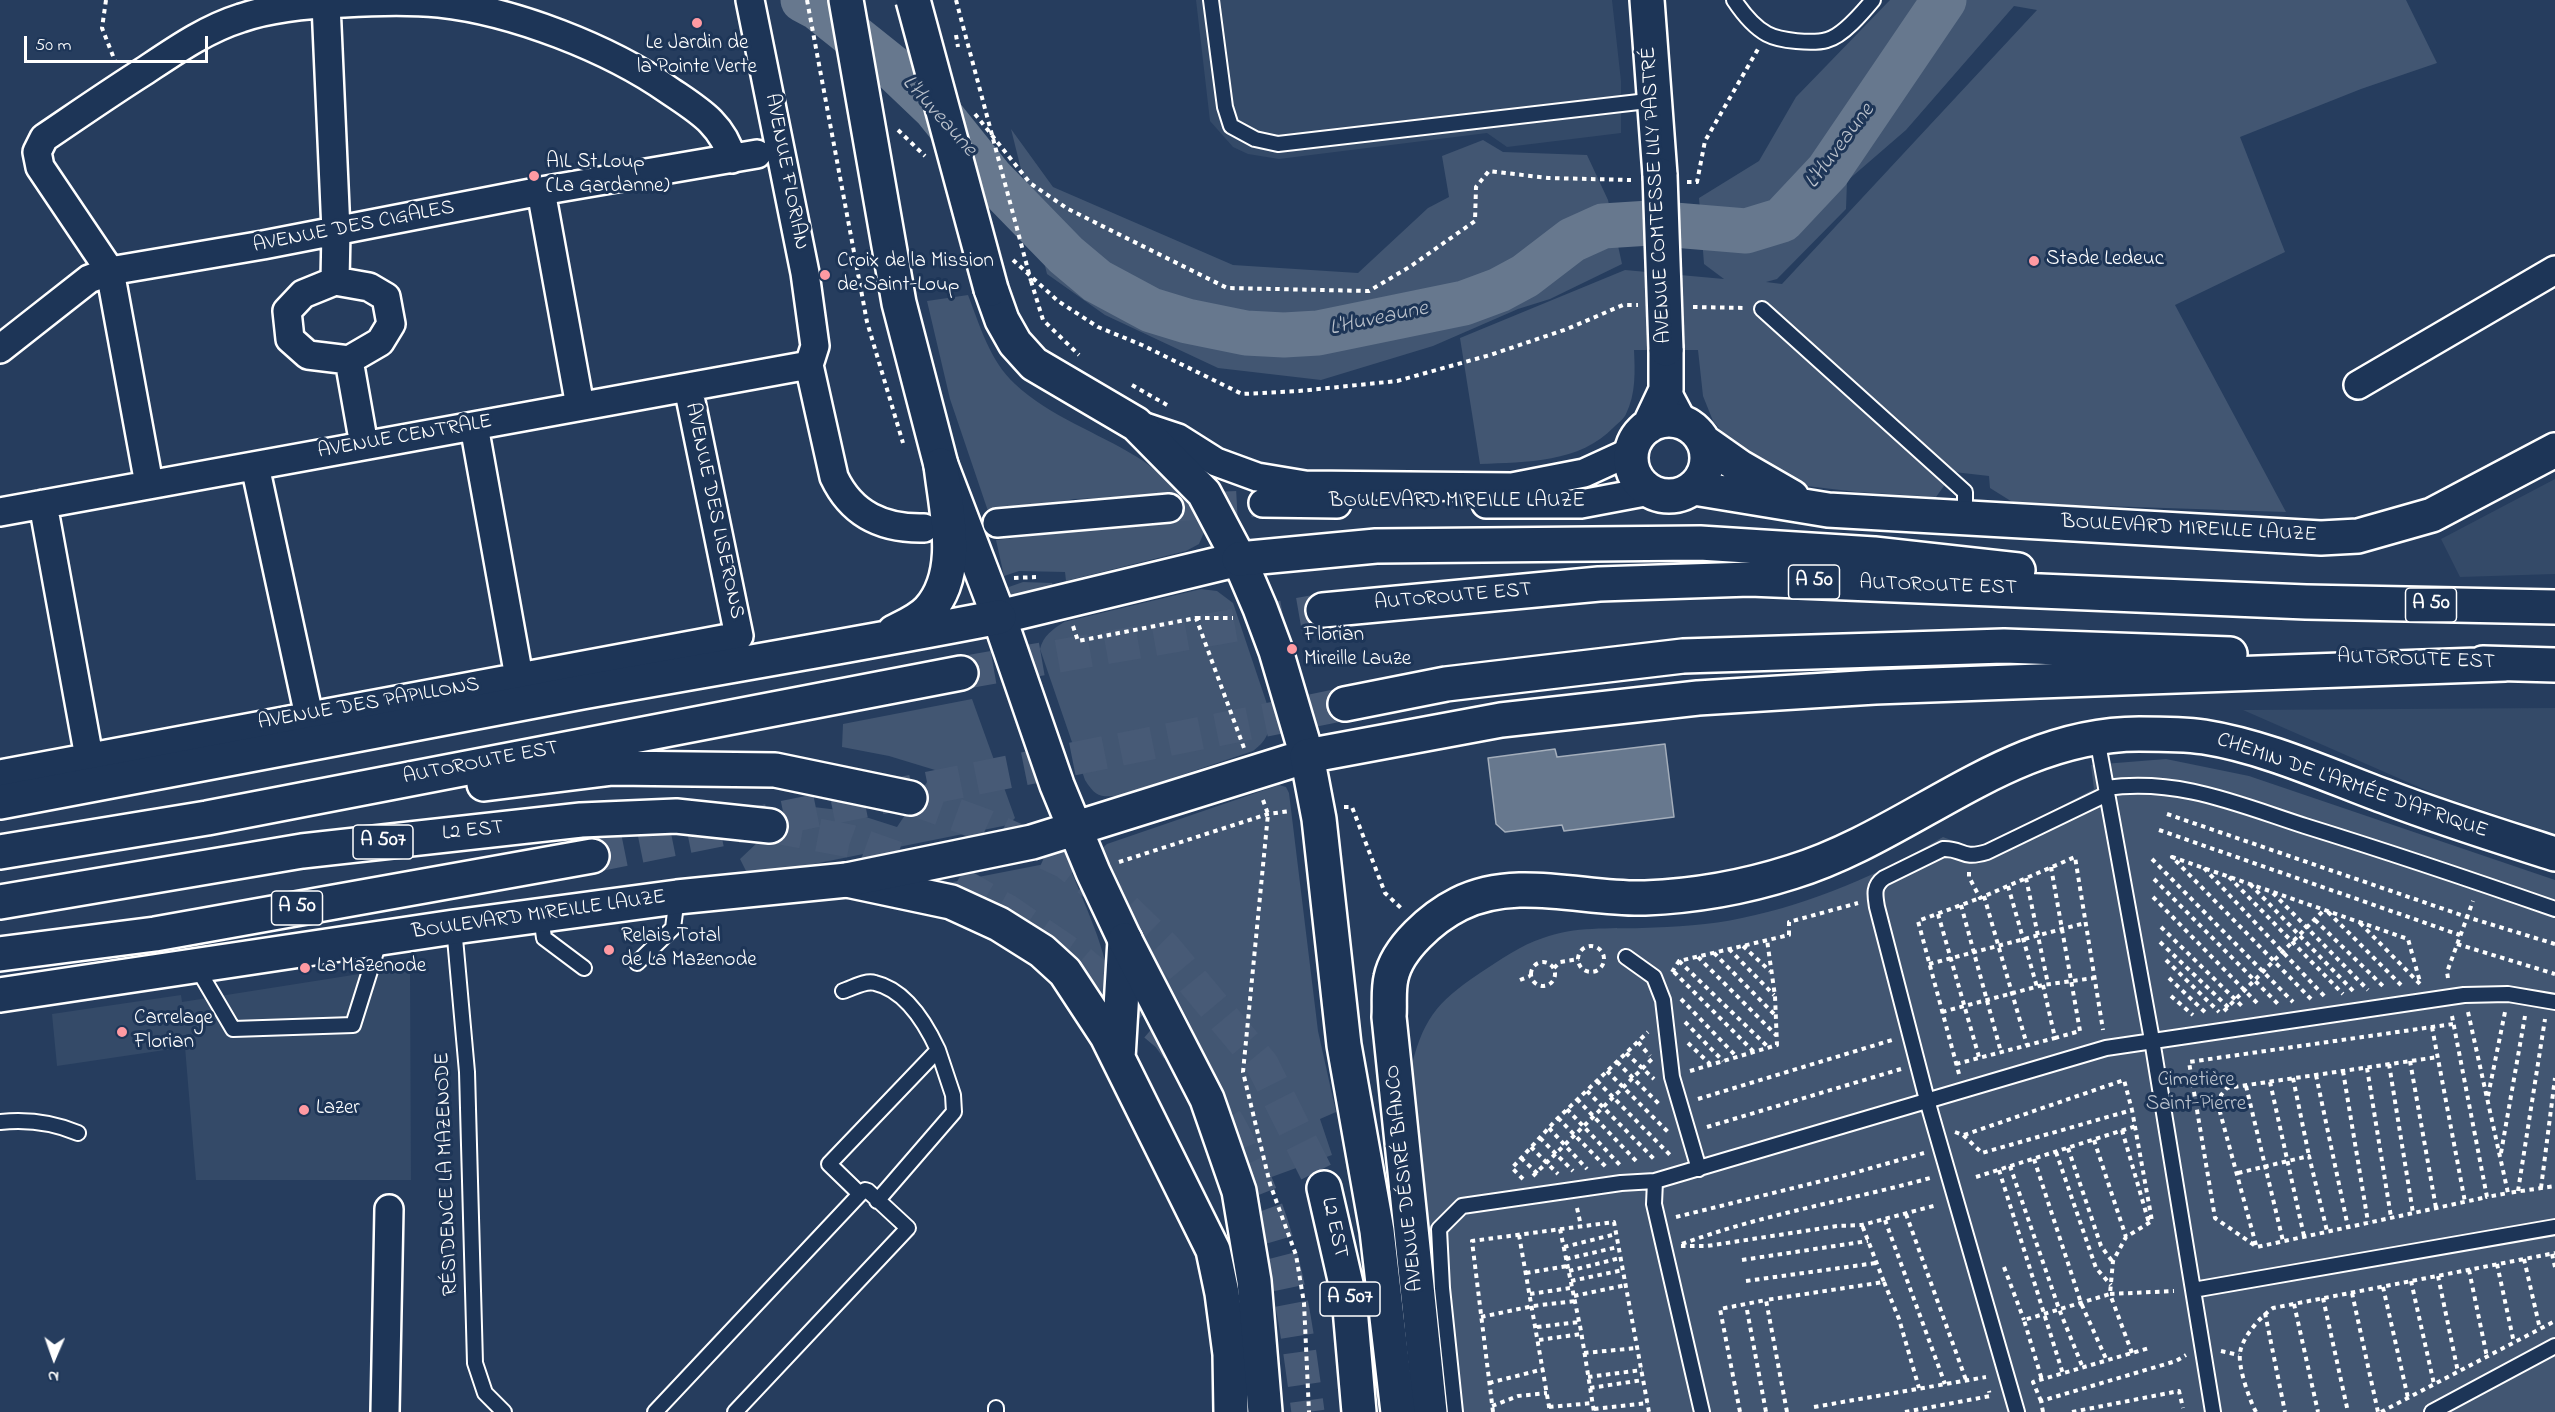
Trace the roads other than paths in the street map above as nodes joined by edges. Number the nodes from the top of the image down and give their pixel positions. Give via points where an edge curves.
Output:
1 (750, 0) edge
2 (846, 0) edge
3 (913, 0) edge
4 (1211, 0) edge
5 (1647, 0) edge
6 (1734, 0) edge
7 (1873, 0) edge
8 (326, 4) junction
9 (1656, 100) junction
10 (541, 191) junction
11 (336, 231) junction
12 (2555, 270) edge
13 (110, 271) junction
14 (335, 281) junction
15 (1762, 309) road end
16 (0, 350) edge
17 (349, 360) junction
18 (809, 365) junction
19 (2358, 384) dead end
20 (687, 387) junction
21 (1666, 390) junction
22 (580, 406) junction
23 (1136, 424) junction
24 (474, 426) junction
25 (1694, 432) junction
26 (1640, 438) junction
27 (364, 445) junction
28 (2555, 450) edge
29 (941, 465) junction
30 (255, 466) junction
31 (149, 484) junction
32 (1694, 488) junction
33 (1650, 491) junction
34 (43, 504) junction
35 (1263, 504) tunnel mouth
36 (1804, 504) junction
37 (1170, 508) tunnel mouth
38 (0, 512) edge
39 (1965, 517) junction
40 (997, 523) dead end
41 (924, 528) dead end
42 (1239, 560) junction
43 (2306, 602) junction
44 (2555, 607) edge
45 (1323, 610) tunnel mouth
46 (999, 617) junction
47 (739, 636) joint
48 (875, 641) junction
49 (2505, 664) junction
50 (2555, 665) edge
51 (961, 673) tunnel mouth
52 (519, 677) junction
53 (1345, 704) tunnel mouth
54 (309, 716) junction
55 (2097, 738) junction
56 (1307, 756) junction
57 (89, 757) junction
58 (0, 774) edge
59 (2107, 791) junction
60 (910, 798) tunnel mouth
61 (0, 802) edge
62 (207, 818) junction
63 (770, 826) tunnel mouth
64 (1074, 827) junction
65 (0, 852) edge
66 (2555, 854) edge
67 (592, 856) tunnel mouth
68 (847, 880) junction
69 (677, 897) junction
70 (0, 902) edge
71 (2555, 909) edge
72 (541, 916) junction
73 (454, 927) junction
74 (380, 938) junction
75 (1415, 938) joint
76 (1125, 940) junction
77 (0, 954) edge
78 (1626, 957) dead end
79 (637, 963) dead end
80 (196, 966) junction
81 (584, 968) dead end
82 (843, 991) dead end
83 (0, 995) edge
84 (2551, 1001) edge
85 (2152, 1040) junction
86 (938, 1050) junction
87 (1117, 1060) junction
88 (1927, 1100) junction
89 (0, 1122) edge
90 (78, 1133) dead end
91 (1693, 1170) junction
92 (1655, 1181) junction
93 (1324, 1188) tunnel mouth
94 (860, 1194) junction
95 (877, 1201) junction
96 (389, 1209) dead end
97 (2555, 1227) edge
98 (2193, 1290) junction
99 (2555, 1346) edge
100 (386, 1412) edge
101 (504, 1412) edge
102 (655, 1412) edge
103 (735, 1412) edge
104 (1231, 1412) edge
105 (1265, 1412) edge
106 (1359, 1412) edge
107 (1398, 1412) edge
108 (1430, 1412) edge
109 (1455, 1412) edge
110 (1702, 1412) edge
111 (2017, 1412) edge
112 (2213, 1412) edge
113 (2432, 1412) edge

1 - 18 street, AVENUE FLORIAN via 805,273 815,346
2 - 29 main road via 899,303
3 - 23 main road, bridge via 1002,320 1015,343 1034,364
4 - 9 lane via 1231,126 1255,139 1278,144
5 - 9 main road, AVENUE COMTESSE LILY PASTRÉ
6 - 7 lane via 1767,34 1802,42 1829,40 1856,20
8 - 10 street, AVENUE DES CIGALES via 405,0 441,3 484,10 540,28 611,56 658,82 698,110 744,157
8 - 11 street
8 - 13 street via 242,18 183,45 44,138 37,152 40,167
9 - 21 main road, AVENUE COMTESSE LILY PASTRÉ, bridge via 1662,179
10 - 11 street, AVENUE DES CIGALES
10 - 22 street
11 - 13 street, AVENUE DES CIGALES
11 - 14 street
12 - 19 street
13 - 16 street, AVENUE DES CIGALES via 89,279
13 - 31 street
14 - 17 street via 369,287 386,297 391,324 380,342
14 - 17 street via 303,294 287,311 290,339 308,355
15 - 39 lane via 1965,492
17 - 27 street
18 - 20 street, AVENUE CENTRALE
18 - 41 street via 840,491 880,523 903,529
20 - 22 street, AVENUE CENTRALE
20 - 47 street, AVENUE DES LISERONS
21 - 25 street, AVENUE COMTESSE LILY PASTRÉ
21 - 26 main road, AVENUE COMTESSE LILY PASTRÉ
22 - 24 street, AVENUE CENTRALE
23 - 26 street, BOULEVARD MIREILLE LAUZE via 1178,438 1216,462 1257,477 1305,485 1512,487 1584,473
23 - 42 main road via 1204,493
24 - 27 street, AVENUE CENTRALE
24 - 52 street
25 - 26 main road via 1666,420
25 - 32 main road via 1707,453 1702,478
25 - 36 main road, BOULEVARD MIREILLE LAUZE via 1740,467
26 - 33 main road via 1632,466 1638,481
27 - 30 street, AVENUE CENTRALE
28 - 39 main road, BOULEVARD MIREILLE LAUZE via 2432,516 2358,536 2321,538
29 - 46 main road
29 - 48 main road via 951,561 947,580 929,610
30 - 31 street, AVENUE CENTRALE
30 - 54 street
31 - 34 street, AVENUE CENTRALE
32 - 33 main road via 1680,495
32 - 36 main road, BOULEVARD MIREILLE LAUZE
33 - 35 street, BOULEVARD MIREILLE LAUZE via 1581,504
34 - 38 street, AVENUE CENTRALE
34 - 57 street
36 - 39 main road, BOULEVARD MIREILLE LAUZE via 1828,510
37 - 40 street
42 - 43 main road via 1376,546 1700,543 1874,554
42 - 46 main road
42 - 56 main road via 1276,651
43 - 44 main road, AUTOROUTE EST / A 50
43 - 45 main road, AUTOROUTE EST / A 50 via 1750,579 1599,584
46 - 48 main road
46 - 64 main road
47 - 52 street, AVENUE DES PAPILLONS
48 - 61 main road via 581,692
49 - 50 main road, AUTOROUTE EST
49 - 53 main road, AUTOROUTE EST via 2004,646 1789,651 1683,656 1470,681
49 - 56 main road, BOULEVARD MIREILLE LAUZE via 1875,687 1698,698 1501,720
51 - 62 main road, AUTOROUTE EST
52 - 54 street, AVENUE DES PAPILLONS
54 - 57 street, AVENUE DES PAPILLONS
55 - 59 lane
55 - 66 main road, CHEMIN DE L'ARMÉE D'AFRIQUE via 2137,734 2203,737 2252,748 2438,817
55 - 75 main road, CHEMIN DE L'ARMÉE D'AFRIQUE via 2064,744 2009,763 1861,846 1794,872 1727,889 1645,898 1531,890 1493,893 1460,903
56 - 64 main road, BOULEVARD MIREILLE LAUZE
56 - 107 main road via 1319,819 1344,1046 1377,1231
57 - 58 street, AVENUE DES PAPILLONS
59 - 71 lane via 2135,784 2185,788
59 - 85 lane
59 - 88 lane via 1987,852 1970,856 1943,849 1877,883 1875,898
60 - 62 main road, A 507 via 775,770 614,768
62 - 65 main road, AUTOROUTE EST
63 - 70 main road, L2 EST / A 507 via 676,816 581,820 302,851
64 - 68 main road, BOULEVARD MIREILLE LAUZE via 1032,842
64 - 76 main road
67 - 77 main road, A 50 via 155,934
68 - 69 main road, BOULEVARD MIREILLE LAUZE
68 - 87 main road via 951,902 999,924 1042,951 1065,972 1107,1036
69 - 72 main road, BOULEVARD MIREILLE LAUZE
69 - 79 lane via 673,928
72 - 73 main road, BOULEVARD MIREILLE LAUZE
72 - 81 lane via 544,938
73 - 74 main road, BOULEVARD MIREILLE LAUZE
73 - 101 lane, RÉSIDENCE LA MAZENODE via 467,1072 476,1363 485,1392
74 - 80 main road, BOULEVARD MIREILLE LAUZE
74 - 80 lane via 353,1025 233,1029
75 - 108 main road, AVENUE DÉSIRÉ BIANCO via 1391,976 1389,1017
76 - 87 main road
76 - 105 main road via 1207,1099 1239,1191 1254,1281
78 - 91 lane via 1656,976 1674,1083 1690,1138
80 - 83 main road, BOULEVARD MIREILLE LAUZE
82 - 86 lane via 867,982 892,991 927,1026
84 - 85 lane via 2508,994 2454,996
85 - 88 lane via 2106,1048
85 - 98 lane
86 - 94 lane via 829,1164
86 - 95 lane via 953,1095 954,1112
87 - 104 main road via 1213,1250 1230,1354
88 - 91 lane
88 - 111 lane
89 - 90 lane via 36,1120
91 - 92 lane
92 - 109 lane via 1462,1206 1439,1229
92 - 110 lane via 1657,1221
93 - 106 main road, L2 EST / A 507 via 1349,1297
94 - 95 lane via 866,1190
94 - 102 lane
95 - 103 lane via 908,1228
96 - 100 street
97 - 98 lane
98 - 112 lane
99 - 113 lane

